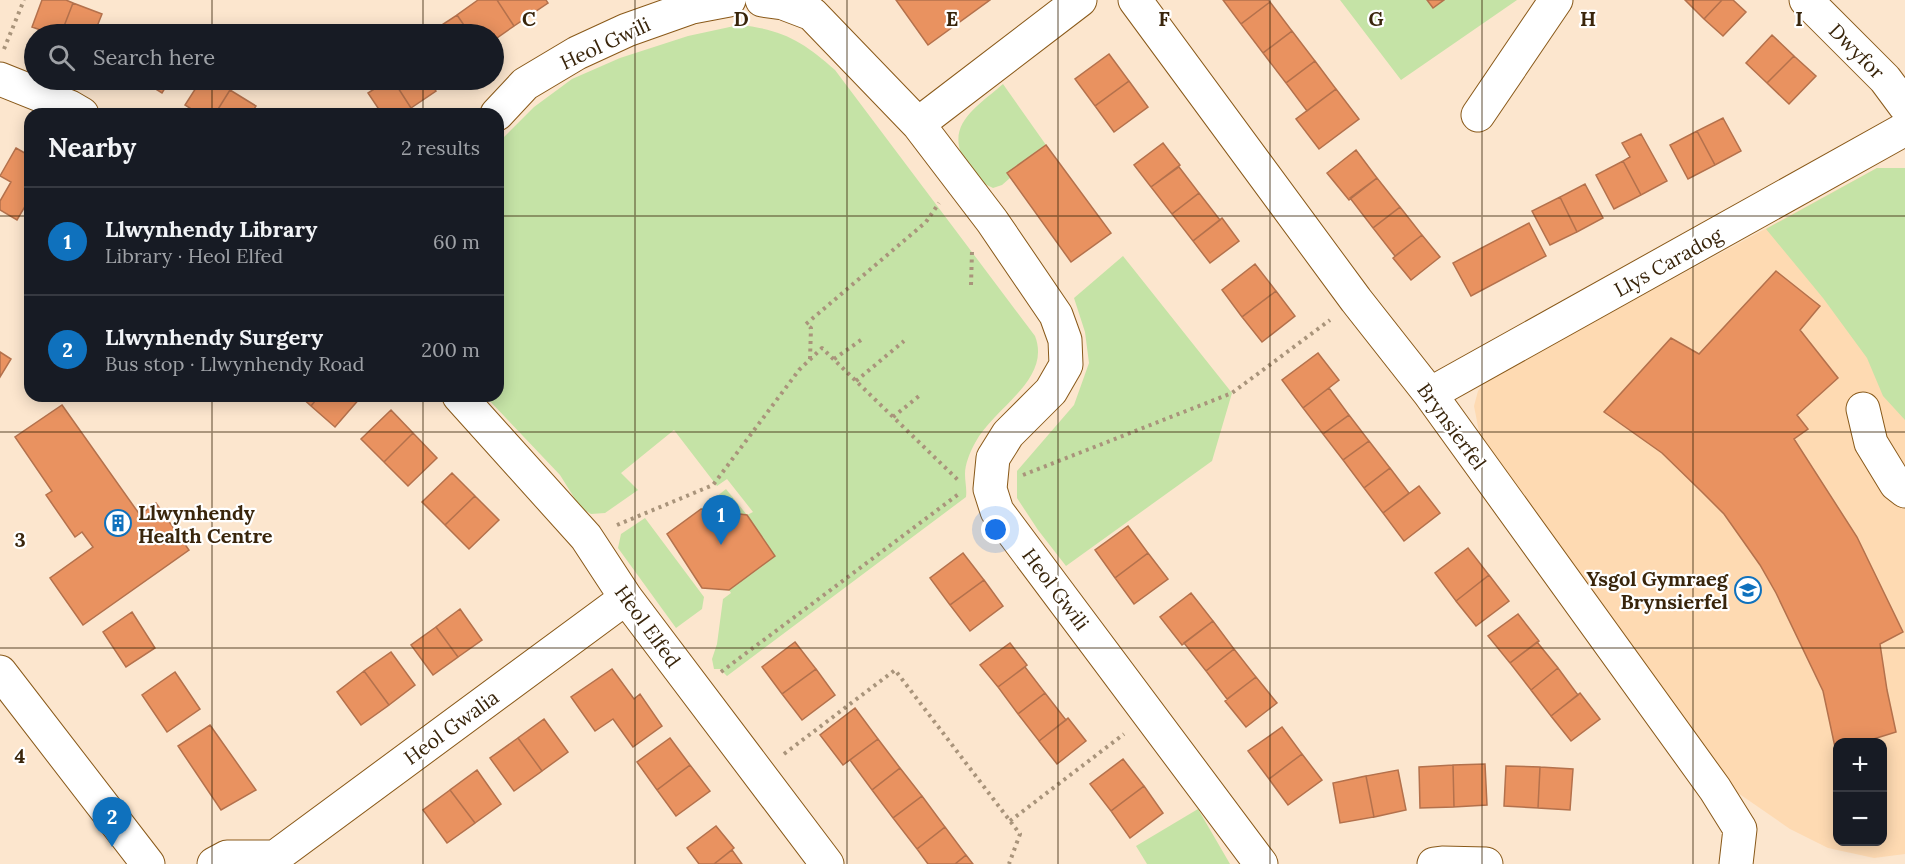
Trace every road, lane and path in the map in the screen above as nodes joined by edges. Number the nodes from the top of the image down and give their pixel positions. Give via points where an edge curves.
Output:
1 (24, 0) edge
2 (729, 0) edge
3 (762, 0) edge
4 (1080, 0) edge
5 (1135, 0) edge
6 (1556, 0) edge
7 (1806, 0) edge
8 (813, 7) edge
9 (2, 65) edge
10 (24, 79) edge
11 (42, 90) edge
12 (1905, 106) edge
13 (72, 108) edge
14 (503, 108) edge
15 (1478, 115) dead end
16 (918, 124) junction
17 (1905, 129) edge
18 (958, 176) junction
19 (1356, 300) junction
20 (861, 340) dead end
21 (904, 341) dead end
22 (834, 359) junction
23 (810, 360) junction
24 (856, 381) junction
25 (1430, 394) junction
26 (919, 396) dead end
27 (464, 402) edge
28 (1863, 409) dead end
29 (893, 417) junction
30 (978, 488) junction
31 (1905, 491) edge
32 (586, 537) junction
33 (626, 598) junction
34 (0, 672) edge
35 (696, 691) junction
36 (1150, 715) junction
37 (758, 773) junction
38 (1010, 821) junction
39 (274, 860) edge
40 (148, 864) edge
41 (214, 864) edge
42 (827, 864) edge
43 (1009, 864) edge
44 (1261, 864) edge
45 (1434, 864) edge
46 (1486, 864) edge
47 (1736, 864) edge

1 - 9 path
2 - 14 street, Heol Gwili via 692,7 577,53 525,84
3 - 8 street, Heol Gwili
4 - 16 street
5 - 19 street, Brynsierfel
6 - 15 street
7 - 12 street, Dwyfor via 1885,79
8 - 16 street, Heol Gwili
9 - 10 street
11 - 13 street
16 - 18 street, Heol Gwili
17 - 25 street, Llys Caradog
18 - 23 path via 926,222 807,324 811,328
18 - 30 street, Heol Gwili via 1056,315 1065,340 1066,365 1051,391 1008,434
19 - 25 street, Brynsierfel
19 - 30 path via 1232,393
20 - 22 path
21 - 24 path
22 - 23 path via 822,348
22 - 24 path
23 - 32 path via 713,485
24 - 29 path
25 - 47 street, Brynsierfel via 1715,789 1740,829
26 - 29 path
27 - 32 street, Heol Elfed
28 - 31 street via 1871,443 1896,484
29 - 30 path
30 - 35 path
30 - 36 street, Heol Gwili
32 - 33 street, Heol Elfed
33 - 35 street, Heol Elfed
33 - 39 street, Heol Gwalia
34 - 40 street
35 - 37 street, Heol Elfed
36 - 38 path
36 - 44 street, Heol Gwili
37 - 38 path via 895,670
37 - 42 street, Heol Elfed
38 - 43 path via 1020,834
39 - 41 street, Heol Gwalia via 227,857
45 - 46 street

